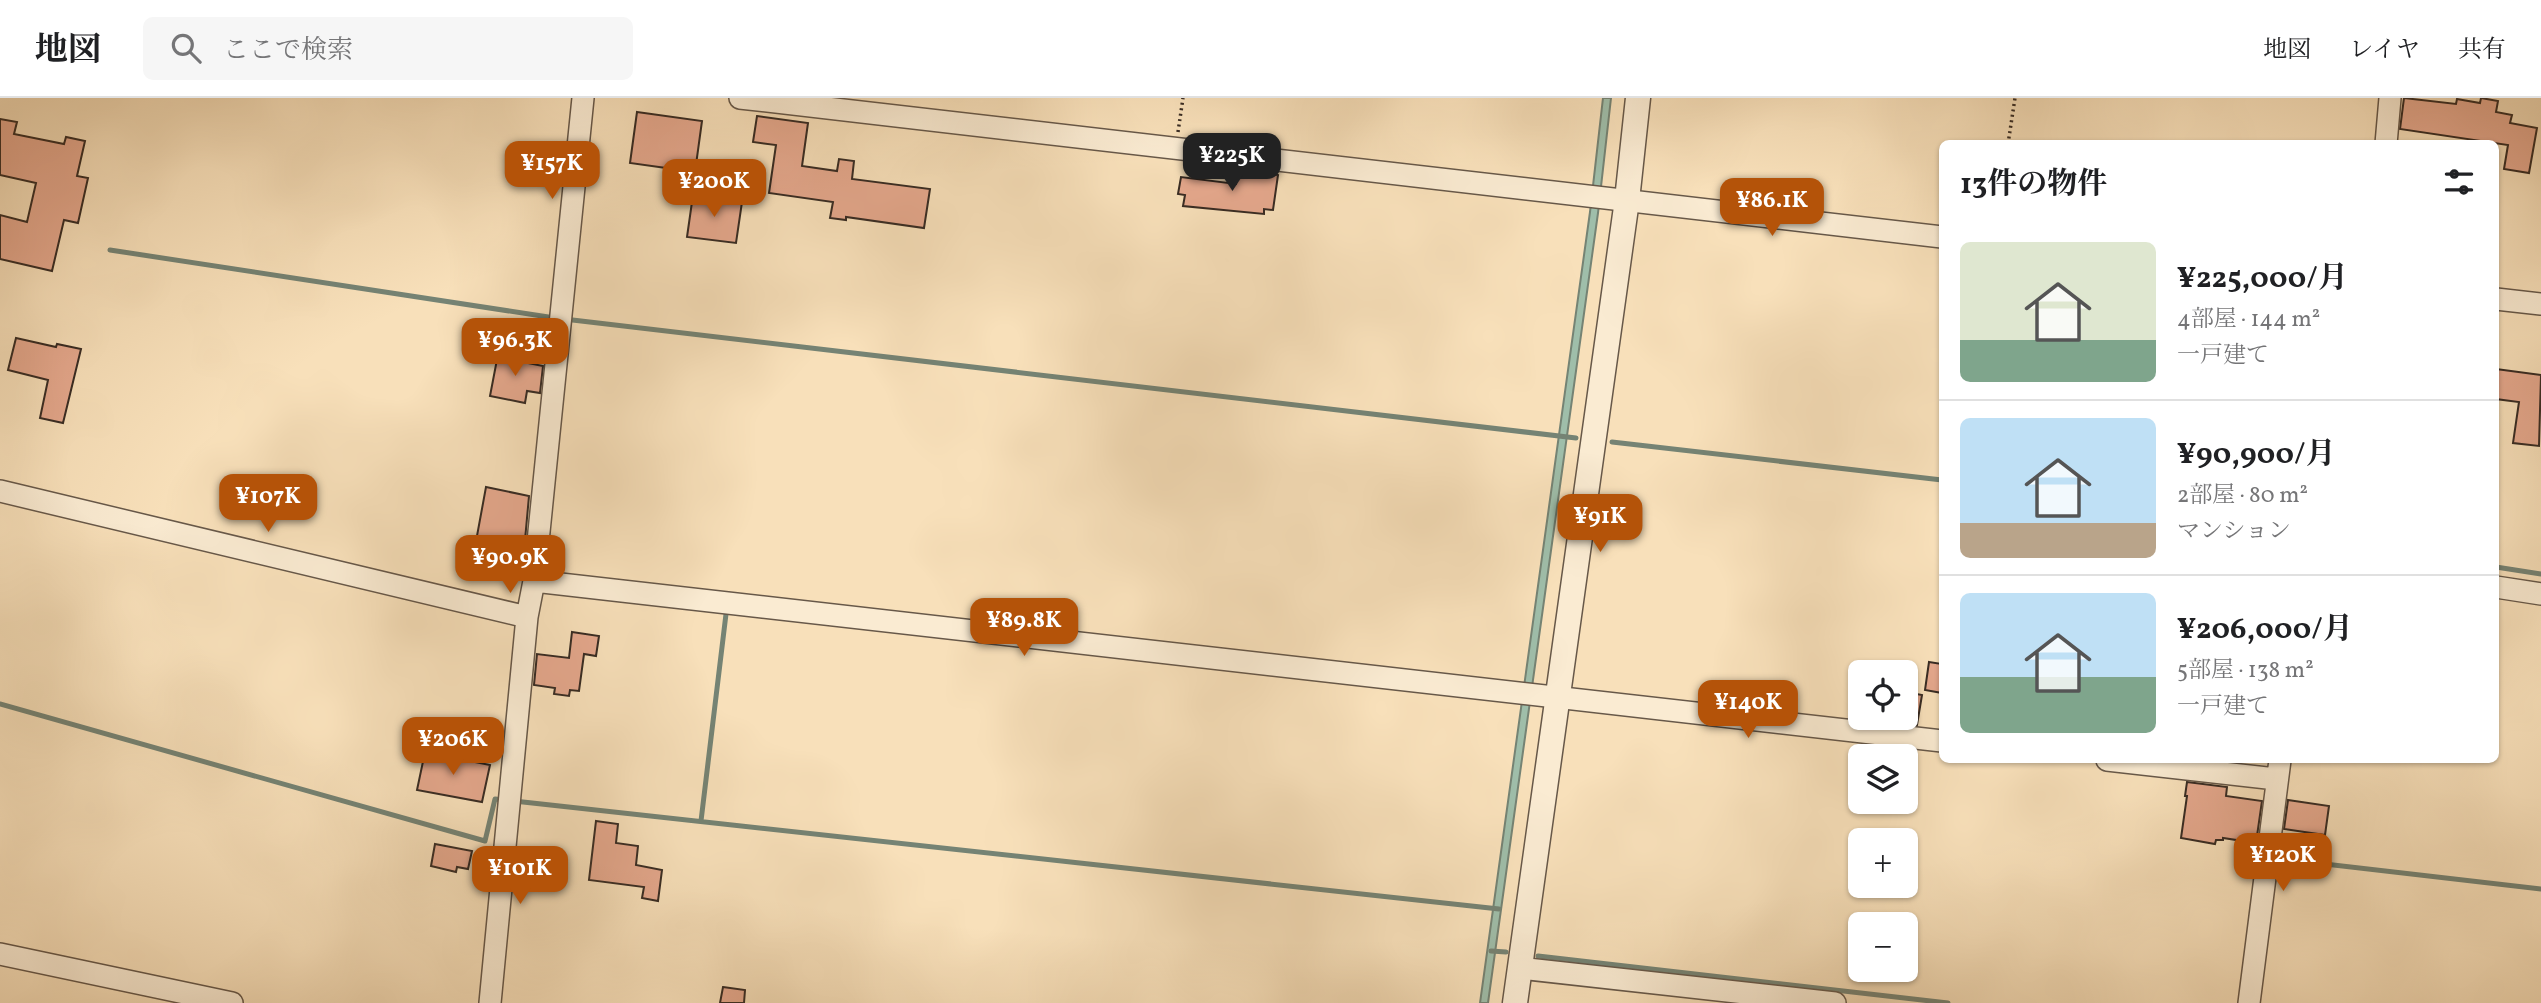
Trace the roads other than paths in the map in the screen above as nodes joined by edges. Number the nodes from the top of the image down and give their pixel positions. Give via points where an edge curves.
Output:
1 (583, 98) edge
2 (740, 98) edge
3 (1638, 98) edge
4 (2390, 98) edge
5 (2386, 140) edge
6 (1607, 198) junction
7 (1939, 237) edge
8 (2499, 299) edge
9 (2541, 304) edge
10 (0, 491) edge
11 (534, 581) junction
12 (2499, 587) edge
13 (2541, 594) edge
14 (527, 617) junction
15 (1537, 695) junction
16 (1939, 741) edge
17 (2164, 763) edge
18 (2278, 769) edge
19 (0, 954) edge
20 (1520, 968) junction
21 (232, 1003) edge
22 (490, 1003) edge
23 (1514, 1003) edge
24 (1835, 1003) edge
25 (2249, 1003) edge

1 - 11 street
2 - 6 street
3 - 6 street
4 - 5 street
6 - 7 street
6 - 15 street
8 - 9 street
10 - 14 street
11 - 14 street
11 - 15 street
12 - 13 street
14 - 22 street
15 - 16 street
15 - 20 street
17 - 18 street
18 - 25 street
19 - 21 street
20 - 23 street
20 - 24 street

